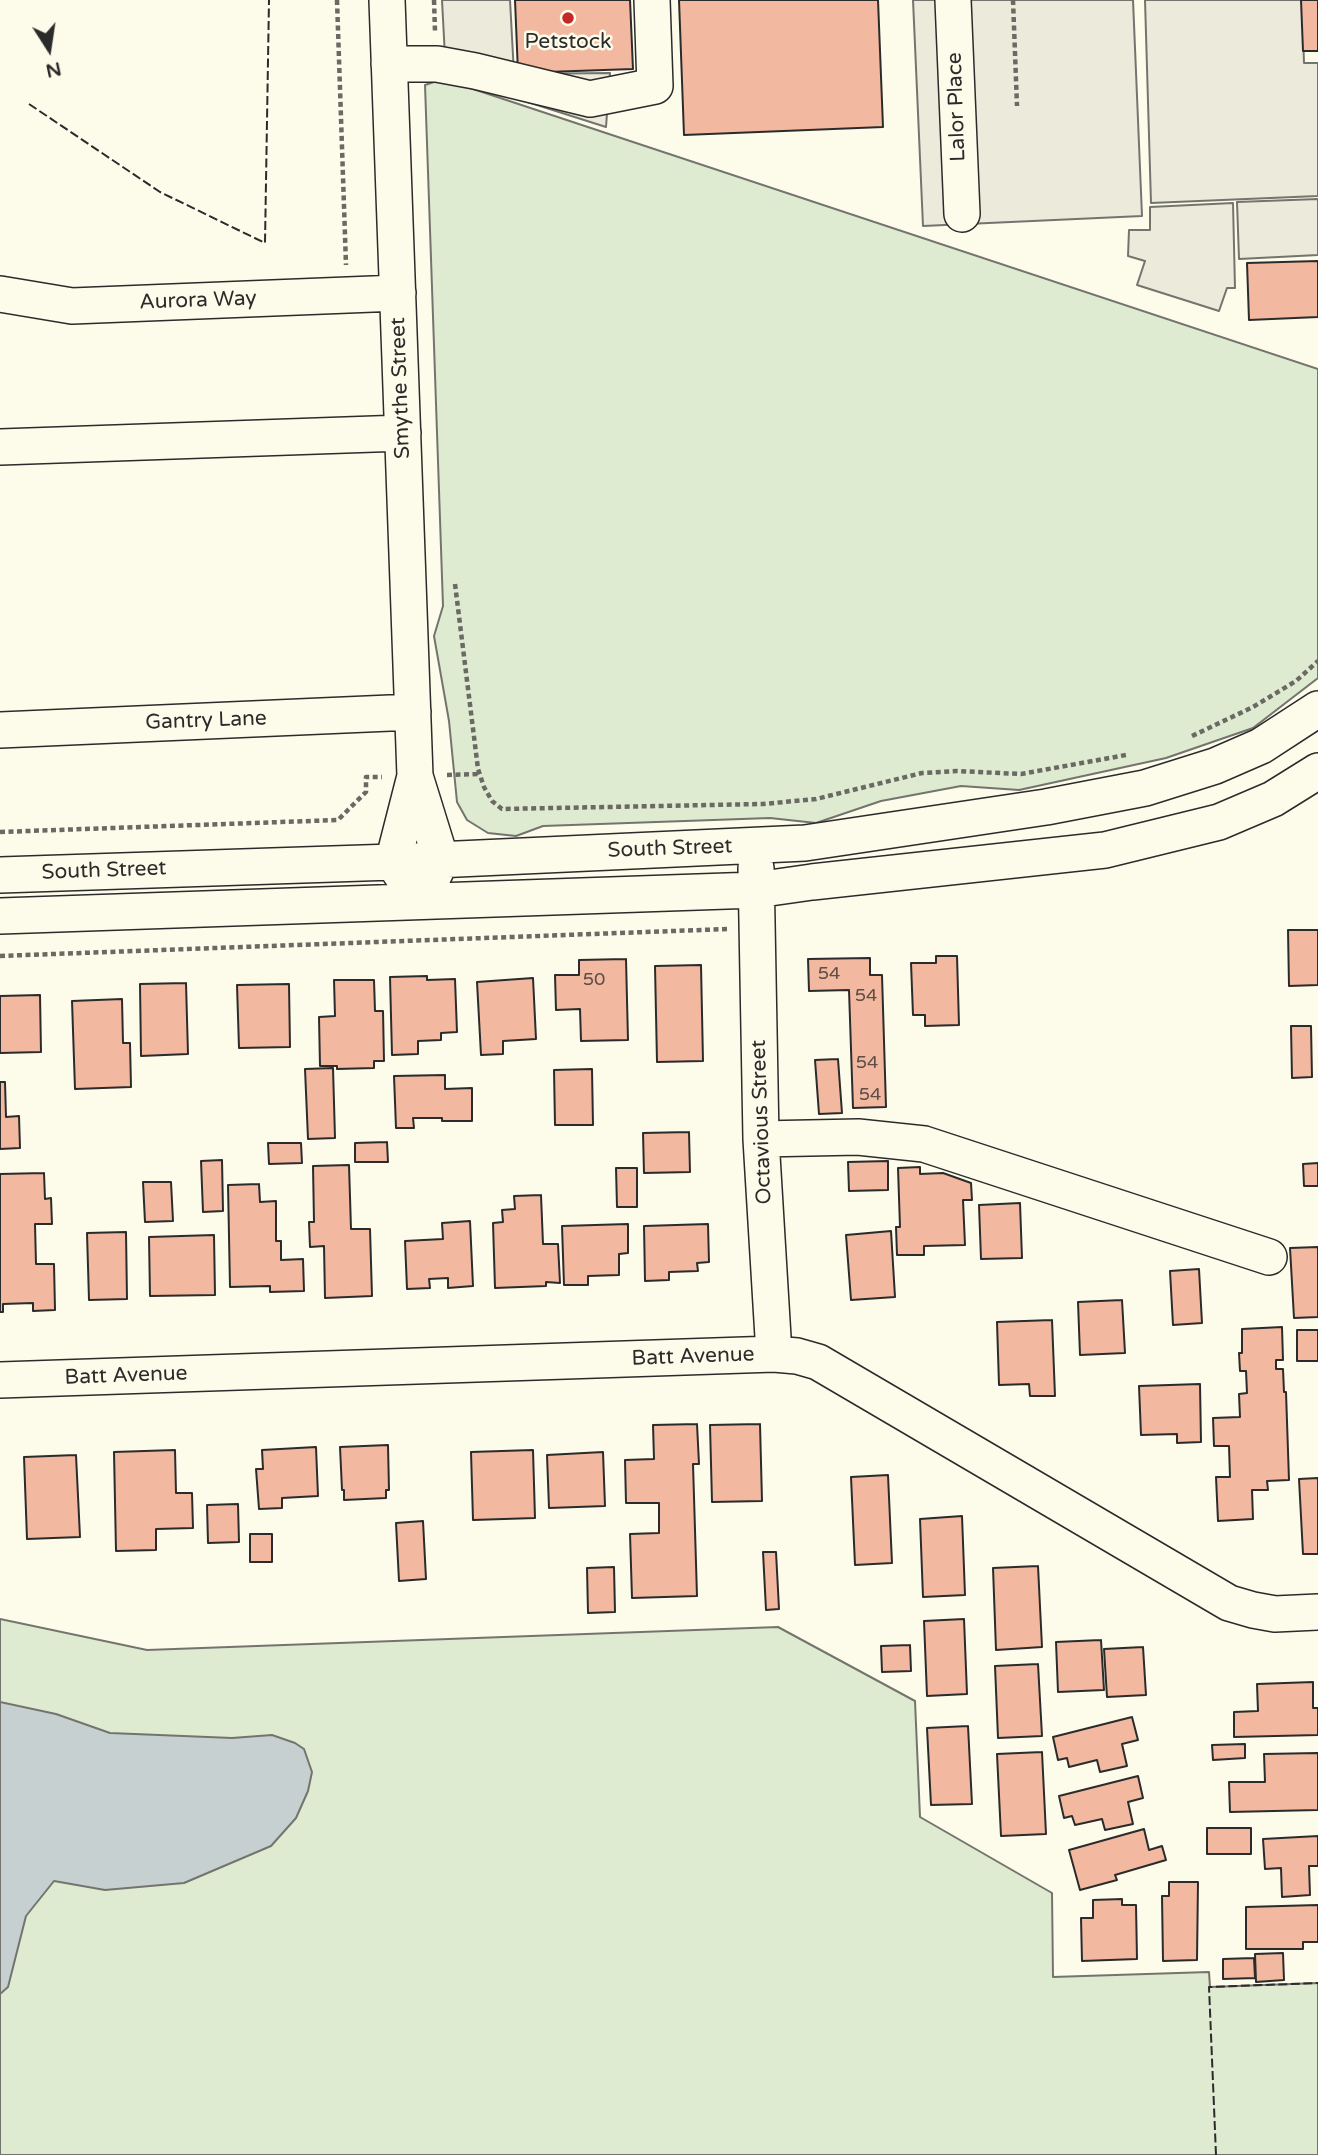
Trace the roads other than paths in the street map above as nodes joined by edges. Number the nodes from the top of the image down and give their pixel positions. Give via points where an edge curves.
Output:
1 (387, 0) edge
2 (652, 0) edge
3 (953, 0) edge
4 (389, 64) junction
5 (962, 214) dead end
6 (397, 293) junction
7 (0, 294) edge
8 (403, 433) junction
9 (0, 447) edge
10 (1318, 709) edge
11 (413, 712) junction
12 (0, 730) edge
13 (1318, 771) edge
14 (415, 776) junction
15 (756, 847) junction
16 (441, 860) junction
17 (393, 862) junction
18 (0, 875) edge
19 (756, 890) junction
20 (420, 902) junction
21 (0, 916) edge
22 (761, 1139) junction
23 (1269, 1256) dead end
24 (774, 1354) junction
25 (0, 1380) edge
26 (1318, 1612) edge

1 - 4 street, Smythe Street
2 - 4 street via 655,86 590,99 437,64
3 - 5 street, Lalor Place
4 - 6 street, Smythe Street
6 - 7 street, Aurora Way via 72,306
6 - 8 street, Smythe Street
8 - 9 street
8 - 11 street, Smythe Street
10 - 15 street, South Street via 1261,746 1145,788 882,833
11 - 12 street, Gantry Lane
11 - 14 street, Smythe Street
13 - 19 street, South Street via 1273,799 1219,822 1116,848
14 - 16 street, Smythe Street
14 - 17 street, Smythe Street
15 - 16 street, South Street
15 - 19 street, Octavious Street
16 - 17 street, South Street
16 - 20 street
17 - 18 street, South Street
17 - 20 street
19 - 20 street, South Street
19 - 22 street, Octavious Street
20 - 21 street, South Street
22 - 23 street via 859,1137 924,1144
22 - 24 street, Octavious Street
24 - 25 street, Batt Avenue
24 - 26 street, Batt Avenue via 818,1362 1229,1603 1275,1614

